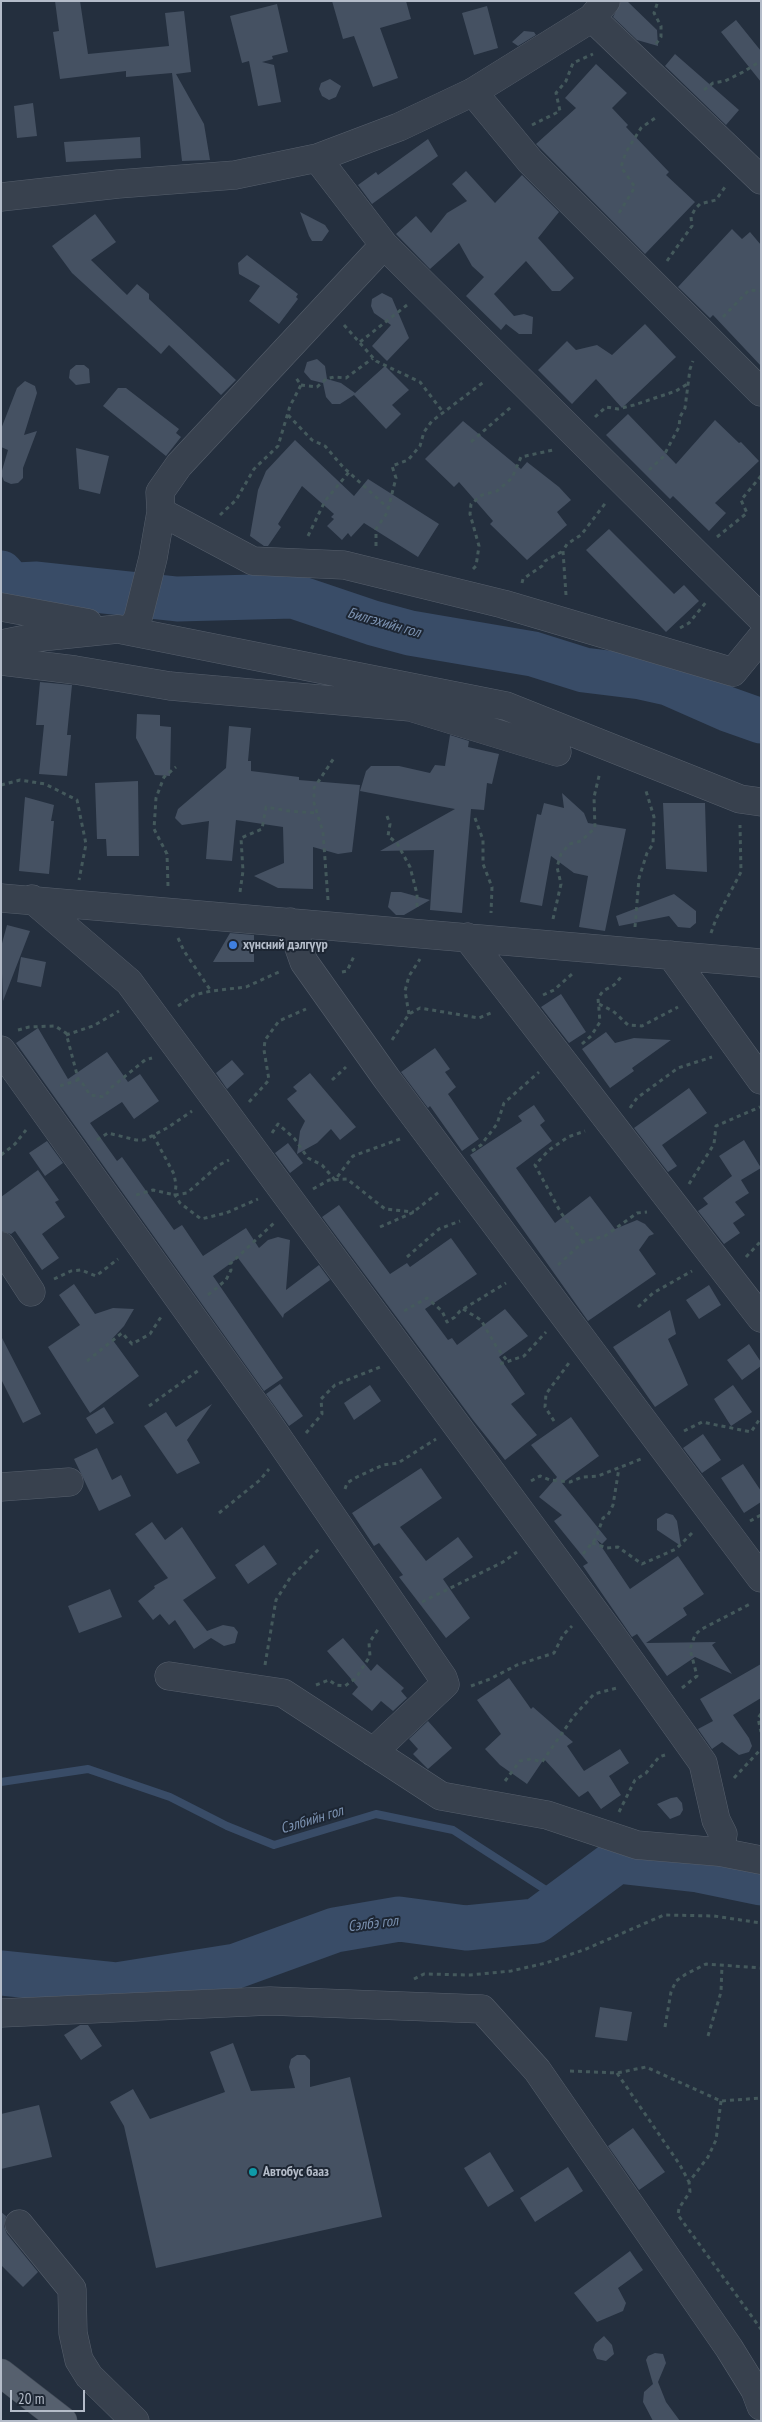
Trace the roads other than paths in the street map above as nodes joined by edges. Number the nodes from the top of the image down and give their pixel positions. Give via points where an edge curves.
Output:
1 (599, 10) edge
2 (473, 92) junction
3 (317, 158) junction
4 (761, 180) edge
5 (1, 197) edge
6 (384, 245) junction
7 (761, 392) edge
8 (161, 512) junction
9 (1, 607) edge
10 (761, 618) edge
11 (129, 626) junction
12 (761, 638) edge
13 (1, 644) edge
14 (1, 661) edge
15 (557, 752) dead end
16 (751, 800) edge
17 (1, 898) edge
18 (32, 899) junction
19 (290, 922) junction
20 (479, 938) junction
21 (671, 955) junction
22 (761, 963) edge
23 (7, 1041) edge
24 (761, 1080) edge
25 (1, 1246) edge
26 (31, 1292) road end
27 (761, 1318) edge
28 (69, 1482) dead end
29 (1, 1487) edge
30 (757, 1590) edge
31 (170, 1676) dead end
32 (373, 1752) junction
33 (720, 1852) junction
34 (761, 1860) edge
35 (1, 2013) edge
36 (19, 2224) dead end
37 (1, 2373) edge
38 (761, 2406) edge
39 (63, 2421) edge
40 (135, 2421) edge

1 - 2 street
1 - 4 street via 679,102
2 - 3 street via 399,127
2 - 7 street via 530,161
3 - 5 street via 235,176
3 - 6 street
6 - 8 street via 178,465 160,492
6 - 10 street
8 - 11 street via 153,558
8 - 12 street via 254,561 344,565 379,573 567,622 733,672
9 - 11 street
11 - 13 street
11 - 16 street via 506,706
14 - 15 street via 170,686 410,706
17 - 18 street
18 - 19 street
18 - 33 street via 128,982 640,1675 703,1764 716,1820 723,1834
19 - 20 street
19 - 30 street via 304,962 420,1123 714,1514
20 - 21 street
20 - 27 street via 516,1001 573,1054 609,1122
21 - 22 street
21 - 24 street
23 - 32 street via 43,1110 286,1450 445,1684
25 - 26 street
28 - 29 street
31 - 32 street via 283,1693
32 - 33 street via 441,1796 547,1815 637,1845
33 - 34 street
35 - 38 street via 270,2001 482,2009 537,2070 729,2348
36 - 40 street via 72,2289 73,2333 79,2360 89,2376
37 - 39 main road

